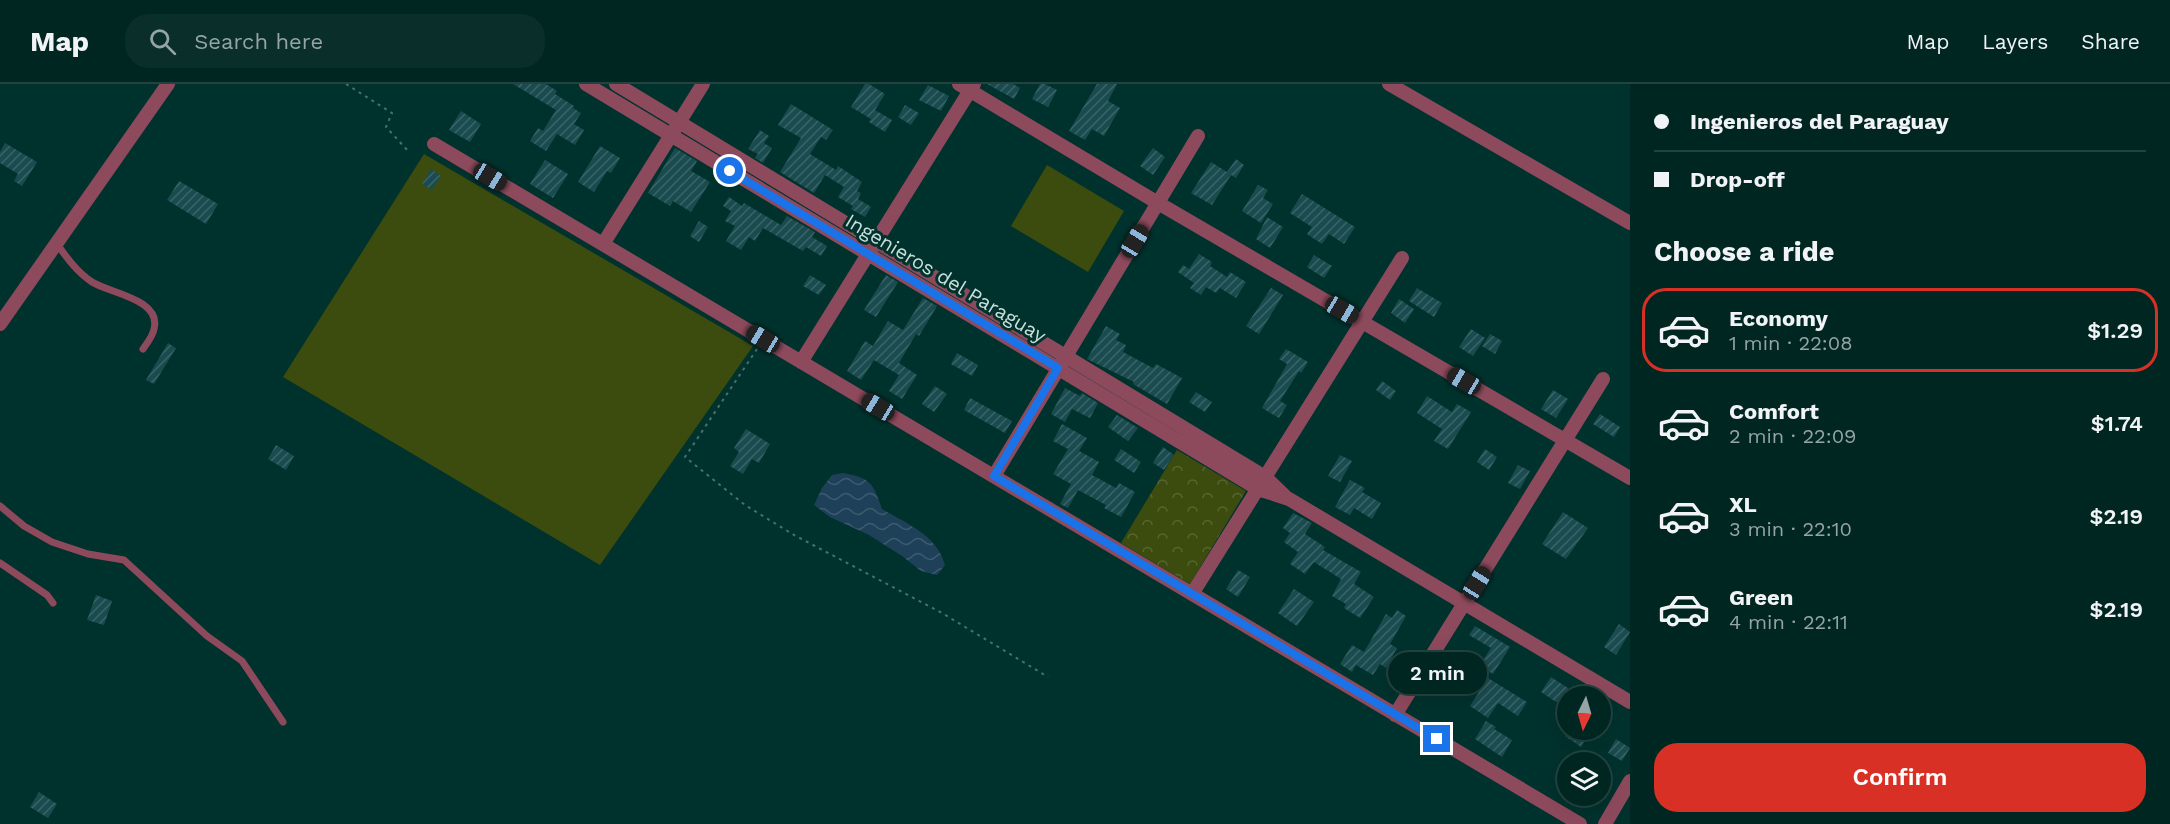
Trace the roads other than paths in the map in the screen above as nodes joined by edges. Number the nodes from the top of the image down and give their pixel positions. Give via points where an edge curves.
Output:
1 (168, 84) edge
2 (586, 84) edge
3 (616, 84) edge
4 (703, 84) edge
5 (1389, 84) edge
6 (967, 86) edge
7 (679, 122) junction
8 (671, 135) junction
9 (1198, 136) dead end
10 (434, 144) dead end
11 (1158, 203) junction
12 (1630, 223) edge
13 (876, 241) junction
14 (57, 244) junction
15 (603, 244) junction
16 (868, 254) junction
17 (1402, 258) dead end
18 (1362, 322) junction
19 (0, 324) edge
20 (143, 350) dead end
21 (1066, 356) junction
22 (801, 362) junction
23 (1058, 368) junction
24 (1603, 379) dead end
25 (1565, 440) junction
26 (994, 476) junction
27 (1265, 477) junction
28 (1630, 478) edge
29 (1258, 489) junction
30 (1289, 500) junction
31 (0, 506) edge
32 (0, 563) edge
33 (1192, 594) junction
34 (53, 603) dead end
35 (1464, 603) junction
36 (1630, 702) edge
37 (1395, 715) junction
38 (283, 722) dead end
39 (1630, 781) edge
40 (1580, 824) edge
41 (1605, 824) edge

1 - 14 street
2 - 8 street, Ingenieros del Paraguay
3 - 7 street, Ingenieros del Paraguay
4 - 7 street
5 - 12 street
6 - 11 street
6 - 13 street
7 - 8 street
7 - 13 street, Ingenieros del Paraguay
8 - 15 street
8 - 16 street, Ingenieros del Paraguay
9 - 11 street
10 - 15 street
11 - 18 street
11 - 21 street
13 - 16 street
13 - 21 street, Ingenieros del Paraguay
14 - 19 street
14 - 20 lane via 74,268 91,281 132,297 153,314 154,333
15 - 22 street
16 - 22 street
16 - 23 street, Ingenieros del Paraguay
17 - 18 street
18 - 25 street
18 - 27 street
21 - 23 street
21 - 27 street, Ingenieros del Paraguay
22 - 26 street
23 - 26 street
23 - 29 street, Ingenieros del Paraguay
24 - 25 street
25 - 28 street
25 - 35 street
26 - 33 street
27 - 29 street
27 - 30 street, Ingenieros del Paraguay
29 - 30 street, Ingenieros del Paraguay
29 - 33 street
30 - 35 street, Ingenieros del Paraguay
31 - 38 lane via 52,542 124,560 207,636 242,661
32 - 34 lane
33 - 37 street
35 - 36 street, Ingenieros del Paraguay
35 - 37 street
37 - 40 street
39 - 41 street

